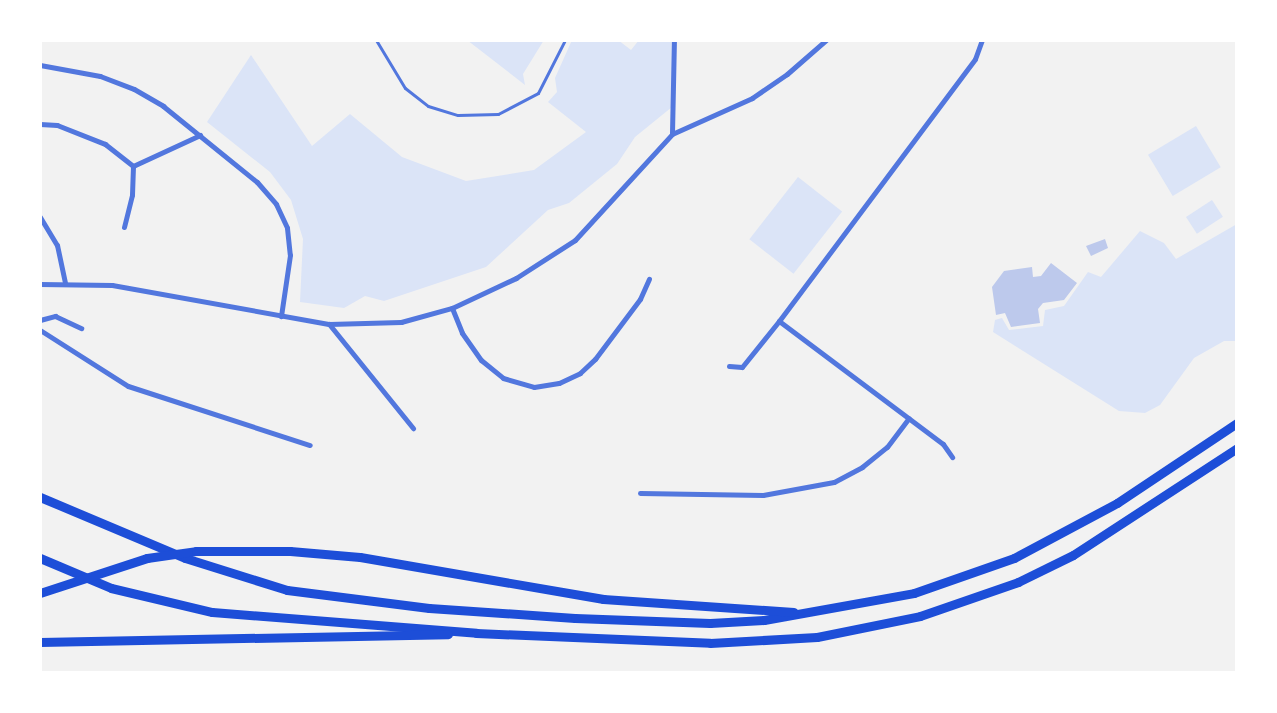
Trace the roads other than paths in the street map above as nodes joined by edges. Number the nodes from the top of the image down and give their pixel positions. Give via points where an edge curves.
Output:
1 (376, 40) edge
2 (565, 40) edge
3 (674, 40) edge
4 (826, 40) edge
5 (982, 40) edge
6 (40, 65) edge
7 (40, 124) edge
8 (672, 134) junction
9 (200, 135) junction
10 (133, 166) junction
11 (40, 217) edge
12 (124, 227) dead end
13 (649, 279) dead end
14 (65, 282) junction
15 (40, 284) edge
16 (452, 308) junction
17 (281, 316) junction
18 (40, 320) edge
19 (779, 321) junction
20 (329, 324) junction
21 (81, 328) dead end
22 (40, 330) edge
23 (729, 366) dead end
24 (909, 418) junction
25 (1237, 423) edge
26 (413, 428) dead end
27 (310, 445) dead end
28 (1237, 448) edge
29 (952, 457) dead end
30 (640, 493) dead end
31 (40, 497) edge
32 (40, 558) edge
33 (40, 593) edge
34 (817, 613) junction
35 (476, 633) junction
36 (40, 642) edge

1 - 2 lane via 405,88 428,106 458,115 498,114 538,93
3 - 8 street
4 - 8 street via 752,98
5 - 19 street via 975,59
6 - 9 street via 100,76 134,89
7 - 10 street via 57,125 105,144
8 - 16 street via 575,240 516,278
9 - 10 street
9 - 17 street via 257,182 287,228 290,255
10 - 12 street
11 - 14 street via 57,245
13 - 16 street via 595,359 559,383 534,387 503,378 481,360
14 - 15 street
14 - 17 street via 112,285
16 - 20 street via 401,322
17 - 20 street
18 - 21 street via 55,316
19 - 23 street via 742,367
19 - 24 street
20 - 26 street
22 - 27 street via 128,386
24 - 29 street
24 - 30 street via 887,447 834,482 751,496
25 - 34 highway via 1117,503 1014,558 914,593
28 - 35 highway via 1073,555 1018,582 920,616 817,637 710,643
31 - 34 highway via 124,533 287,590 429,608 575,618 710,623
32 - 35 highway via 152,600 212,612
33 - 34 highway via 147,558 277,550 360,557 603,599
35 - 36 highway

